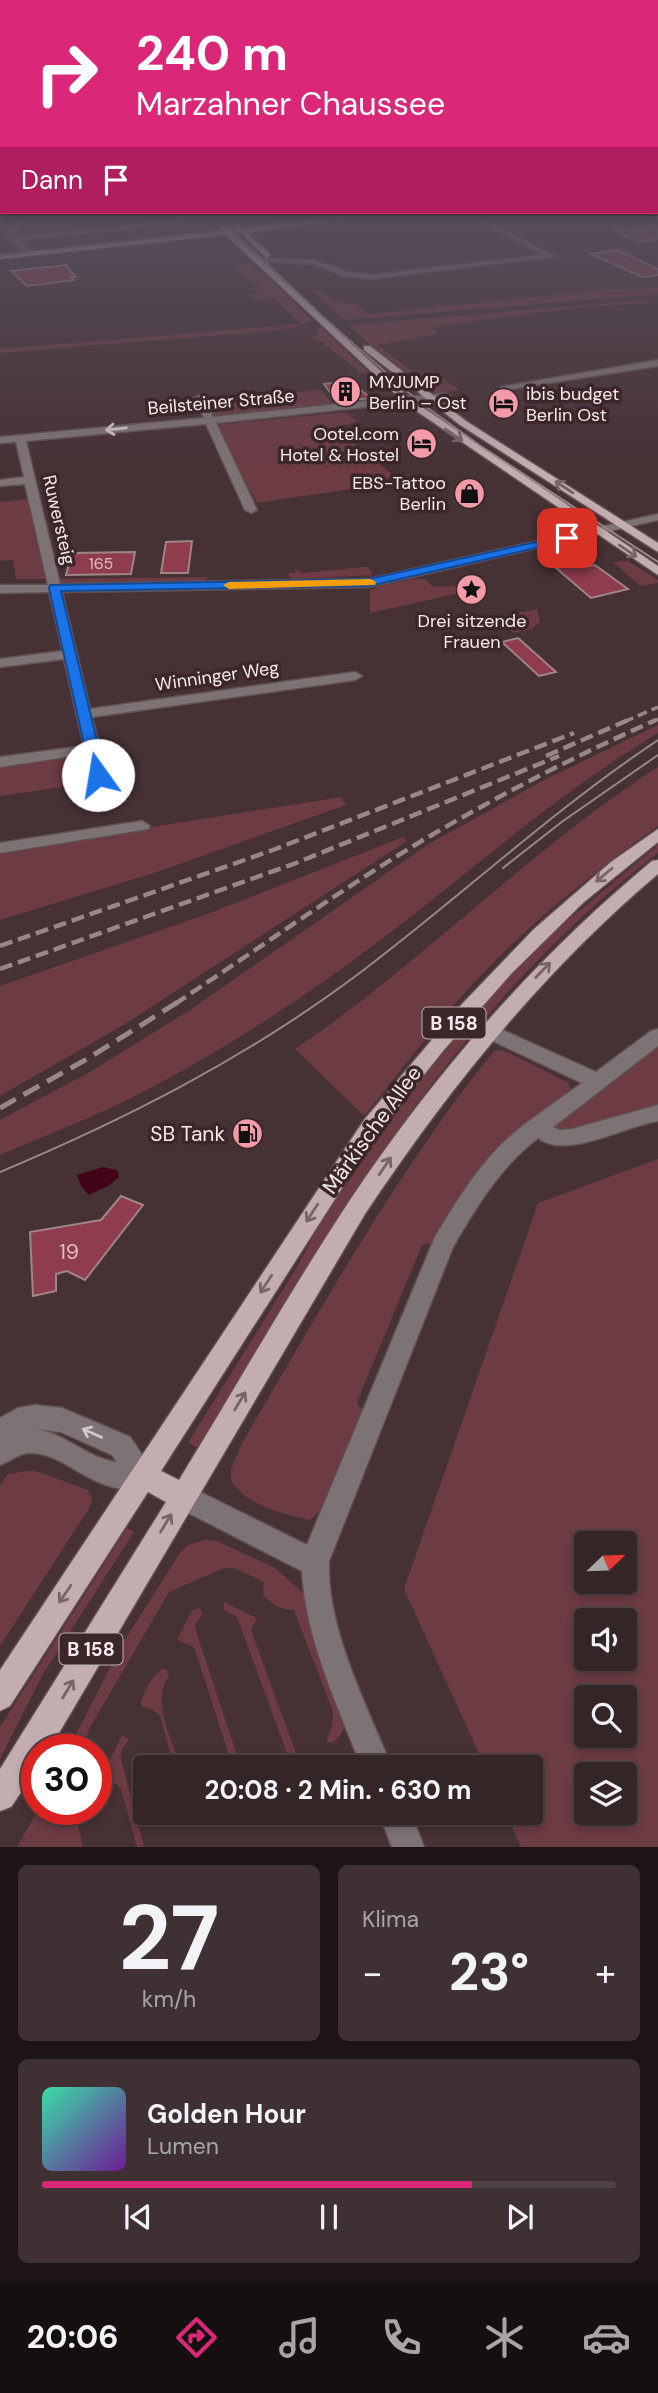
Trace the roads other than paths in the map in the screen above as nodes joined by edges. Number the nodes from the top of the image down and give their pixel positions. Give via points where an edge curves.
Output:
1 (296, 297) edge
2 (311, 297) edge
3 (322, 307) dead end
4 (331, 316) dead end
5 (658, 363) edge
6 (505, 387) dead end
7 (445, 397) dead end
8 (199, 398) dead end
9 (432, 399) junction
10 (410, 402) junction
11 (208, 421) junction
12 (20, 438) junction
13 (0, 440) edge
14 (30, 480) junction
15 (0, 483) edge
16 (251, 510) dead end
17 (658, 517) edge
18 (621, 524) junction
19 (598, 530) junction
20 (658, 548) edge
21 (658, 571) edge
22 (54, 588) junction
23 (0, 589) edge
24 (70, 654) junction
25 (0, 663) edge
26 (355, 676) dead end
27 (83, 714) junction
28 (92, 749) junction
29 (0, 762) edge
30 (98, 775) dead end
31 (142, 826) dead end
32 (658, 834) edge
33 (0, 848) edge
34 (658, 865) edge
35 (487, 1030) junction
36 (658, 1036) edge
37 (596, 1081) junction
38 (658, 1112) edge
39 (539, 1126) junction
40 (0, 1433) edge
41 (0, 1453) edge
42 (142, 1475) junction
43 (182, 1496) junction
44 (315, 1563) junction
45 (0, 1696) edge
46 (372, 1755) edge
47 (0, 1796) edge
48 (400, 1825) edge
49 (408, 1847) edge

1 - 10 main road
2 - 3 main road
4 - 9 main road
5 - 6 street
7 - 9 street, Beilsteiner Straße
8 - 11 street
9 - 10 street, Beilsteiner Straße
18 -> 9 main road
10 - 11 street, Beilsteiner Straße
10 -> 19 main road
11 -> 12 street, Beilsteiner Straße
11 - 16 street
12 - 13 street, Beilsteiner Straße
12 - 14 street, Ruwersteig
14 - 15 street
14 - 22 street, Ruwersteig
17 - 18 street
18 - 19 street
18 - 20 main road
19 -> 21 main road
19 - 22 street via 369,583
22 - 23 street
22 - 24 street, Ruwersteig
24 - 25 street
24 - 27 street, Ruwersteig
26 - 27 street, Winninger Weg
27 - 28 street, Ruwersteig
28 - 29 street
28 - 30 street, Ruwersteig
31 - 33 street
32 -> 42 main road, Märkische Allee / B 158 via 533,939 440,1039 340,1170
35 -> 34 main road, Märkische Allee / B 158 via 582,931
35 - 37 street
43 -> 35 main road, Märkische Allee / B 158 via 357,1208
36 - 37 street
37 - 39 street
38 - 39 street via 566,1139 553,1138
39 - 44 street via 481,1183 443,1244
42 -> 40 street via 121,1446 62,1420 18,1420
41 - 42 street via 10,1444 30,1440 60,1448 104,1472
42 - 43 main road
42 -> 45 main road, Märkische Allee / B 158
43 - 44 street
47 -> 43 main road, Märkische Allee / B 158
44 - 46 street via 334,1653
48 - 49 street

